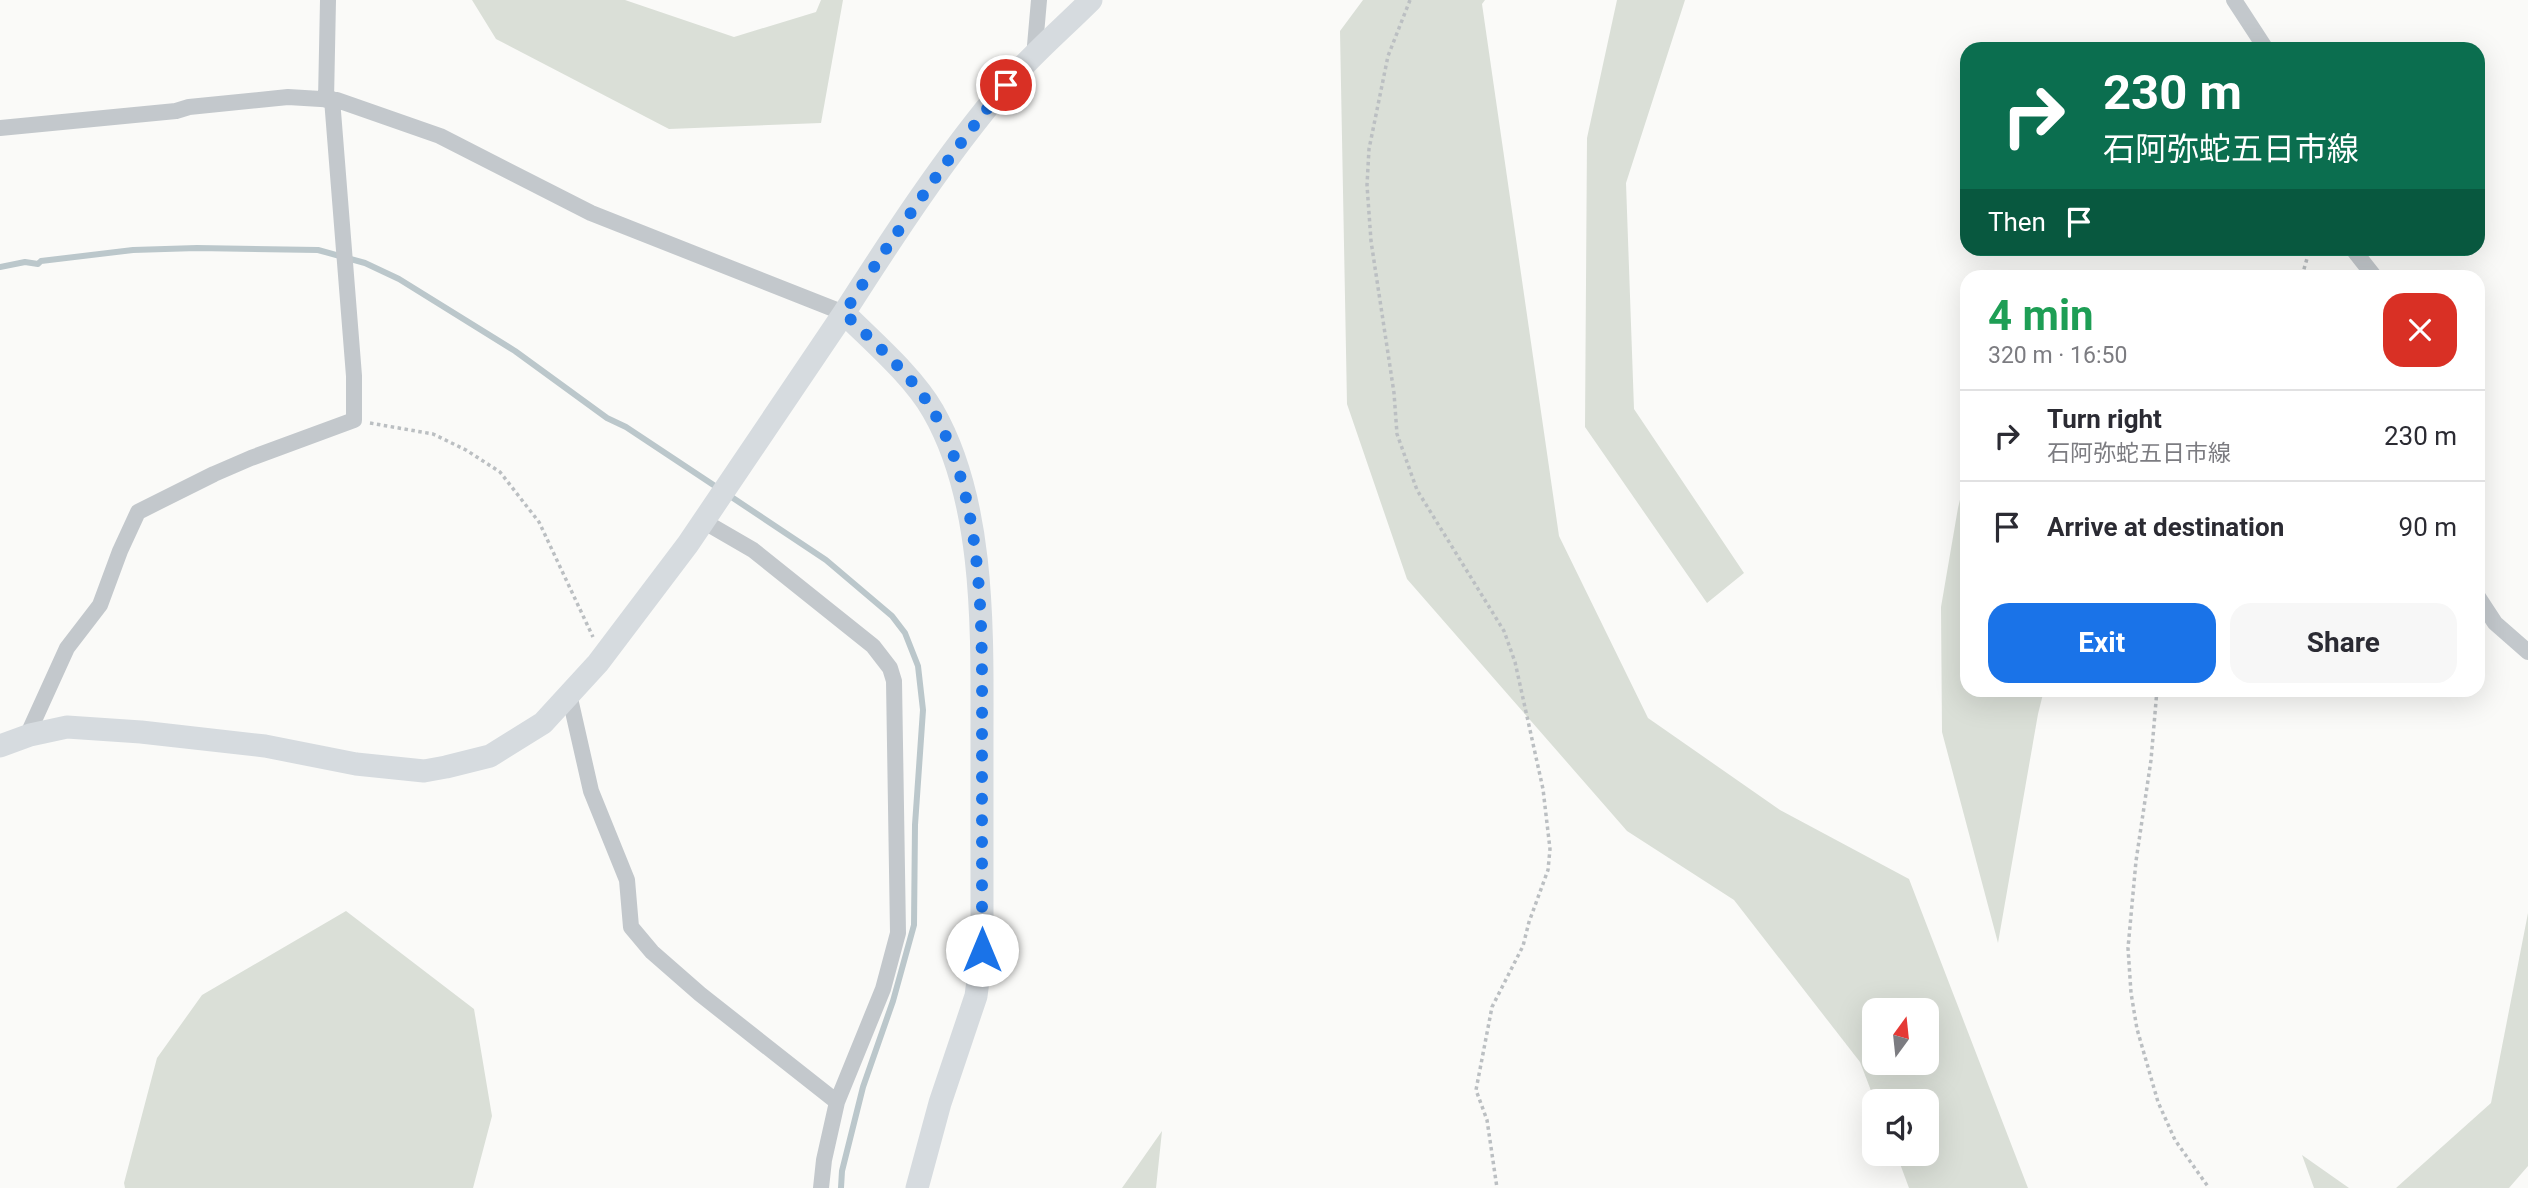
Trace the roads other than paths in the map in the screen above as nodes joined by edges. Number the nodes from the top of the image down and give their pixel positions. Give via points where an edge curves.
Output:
1 (328, 0) edge
2 (1039, 0) edge
3 (1091, 0) edge
4 (2234, 0) edge
5 (2261, 42) edge
6 (1034, 57) junction
7 (329, 99) junction
8 (0, 128) edge
9 (2358, 256) edge
10 (2369, 270) edge
11 (844, 313) junction
12 (703, 522) junction
13 (2485, 607) edge
14 (2528, 652) edge
15 (569, 694) junction
16 (27, 736) junction
17 (0, 746) edge
18 (837, 1102) junction
19 (821, 1188) edge
20 (917, 1188) edge

1 - 7 street
2 - 6 street
3 - 6 main road
4 - 5 street
6 - 11 main road via 962,138
7 - 8 street via 288,97
7 - 11 street via 440,136 591,213
7 - 16 street via 354,420 214,474 138,512 100,605 67,648
9 - 10 street
11 - 12 main road
11 - 20 main road via 918,391 950,445 967,497 982,615 982,950 976,996
12 - 15 main road via 603,657
12 - 18 street via 753,550 873,646 894,681 898,933 883,989
13 - 14 street
15 - 16 main road via 543,723 490,755 424,771 141,732 67,727
15 - 18 street via 591,791 627,880 631,927 700,994
16 - 17 main road
18 - 19 street

